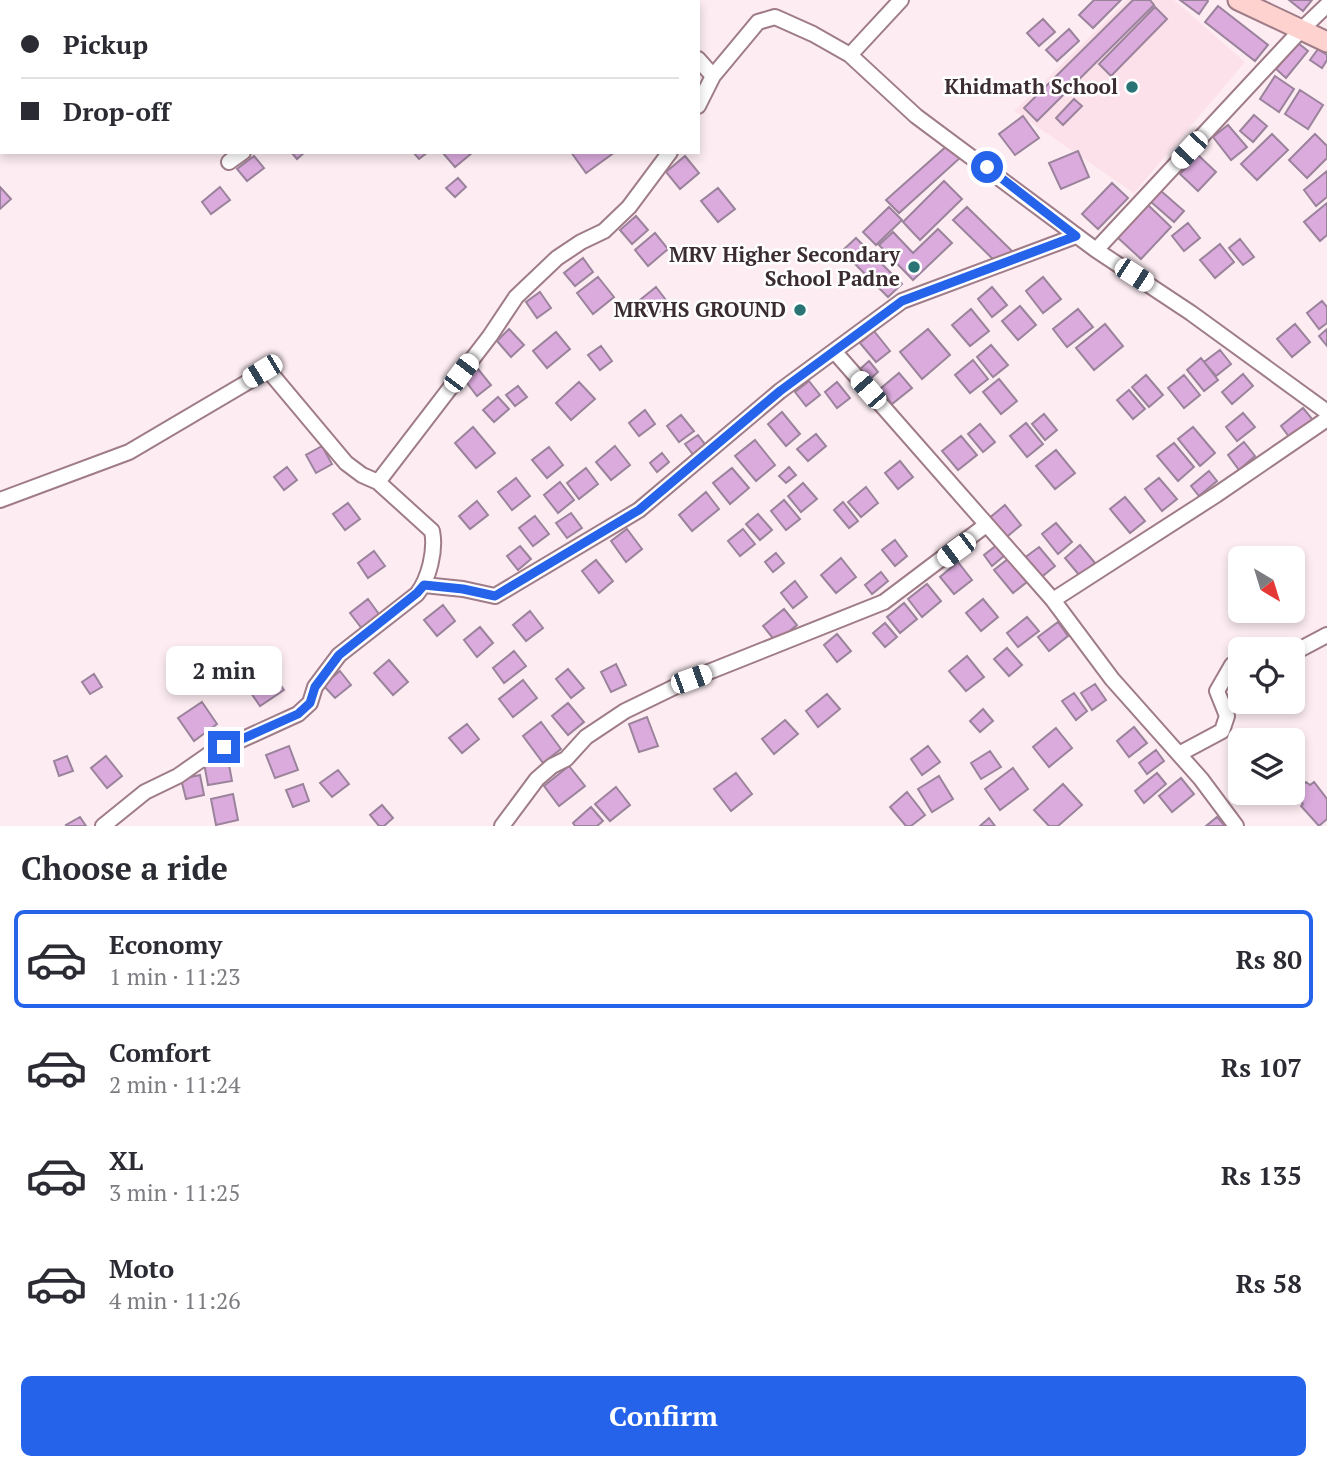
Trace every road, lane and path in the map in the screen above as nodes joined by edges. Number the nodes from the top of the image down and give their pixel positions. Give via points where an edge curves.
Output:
1 (901, 0) edge
2 (1238, 0) edge
3 (1327, 5) edge
4 (1300, 31) junction
5 (1327, 41) edge
6 (850, 55) junction
7 (700, 61) edge
8 (713, 76) junction
9 (700, 102) edge
10 (240, 154) edge
11 (669, 154) edge
12 (229, 162) dead end
13 (1076, 236) junction
14 (1096, 250) junction
15 (834, 351) junction
16 (1327, 412) edge
17 (1327, 419) edge
18 (378, 482) junction
19 (0, 500) edge
20 (986, 525) junction
21 (424, 585) junction
22 (1053, 600) junction
23 (1327, 635) edge
24 (1305, 647) edge
25 (1228, 672) edge
26 (1179, 754) junction
27 (103, 826) edge
28 (502, 826) edge
29 (1236, 826) edge

1 - 6 street
2 - 4 main road
3 - 4 street
4 - 5 main road
4 - 14 street
6 - 8 street via 775,17 758,22
6 - 13 street via 916,116
7 - 8 street
8 - 9 street
10 - 12 street
11 - 18 street via 629,207 604,231 557,258 516,297
13 - 14 street
13 - 15 street via 902,301
14 - 16 street
15 - 20 street
15 - 21 street via 639,510 495,596
17 - 22 street
18 - 19 street via 346,463 268,370 129,452
18 - 21 street via 432,531 434,542
20 - 22 street
20 - 28 street via 884,603 691,679 625,712 586,737 566,759 537,779
21 - 27 street via 339,655 315,687 310,703 298,714 208,755 145,792
22 - 26 street via 1112,679
23 - 24 street
25 - 26 street via 1217,691 1227,716 1222,731
26 - 29 street

